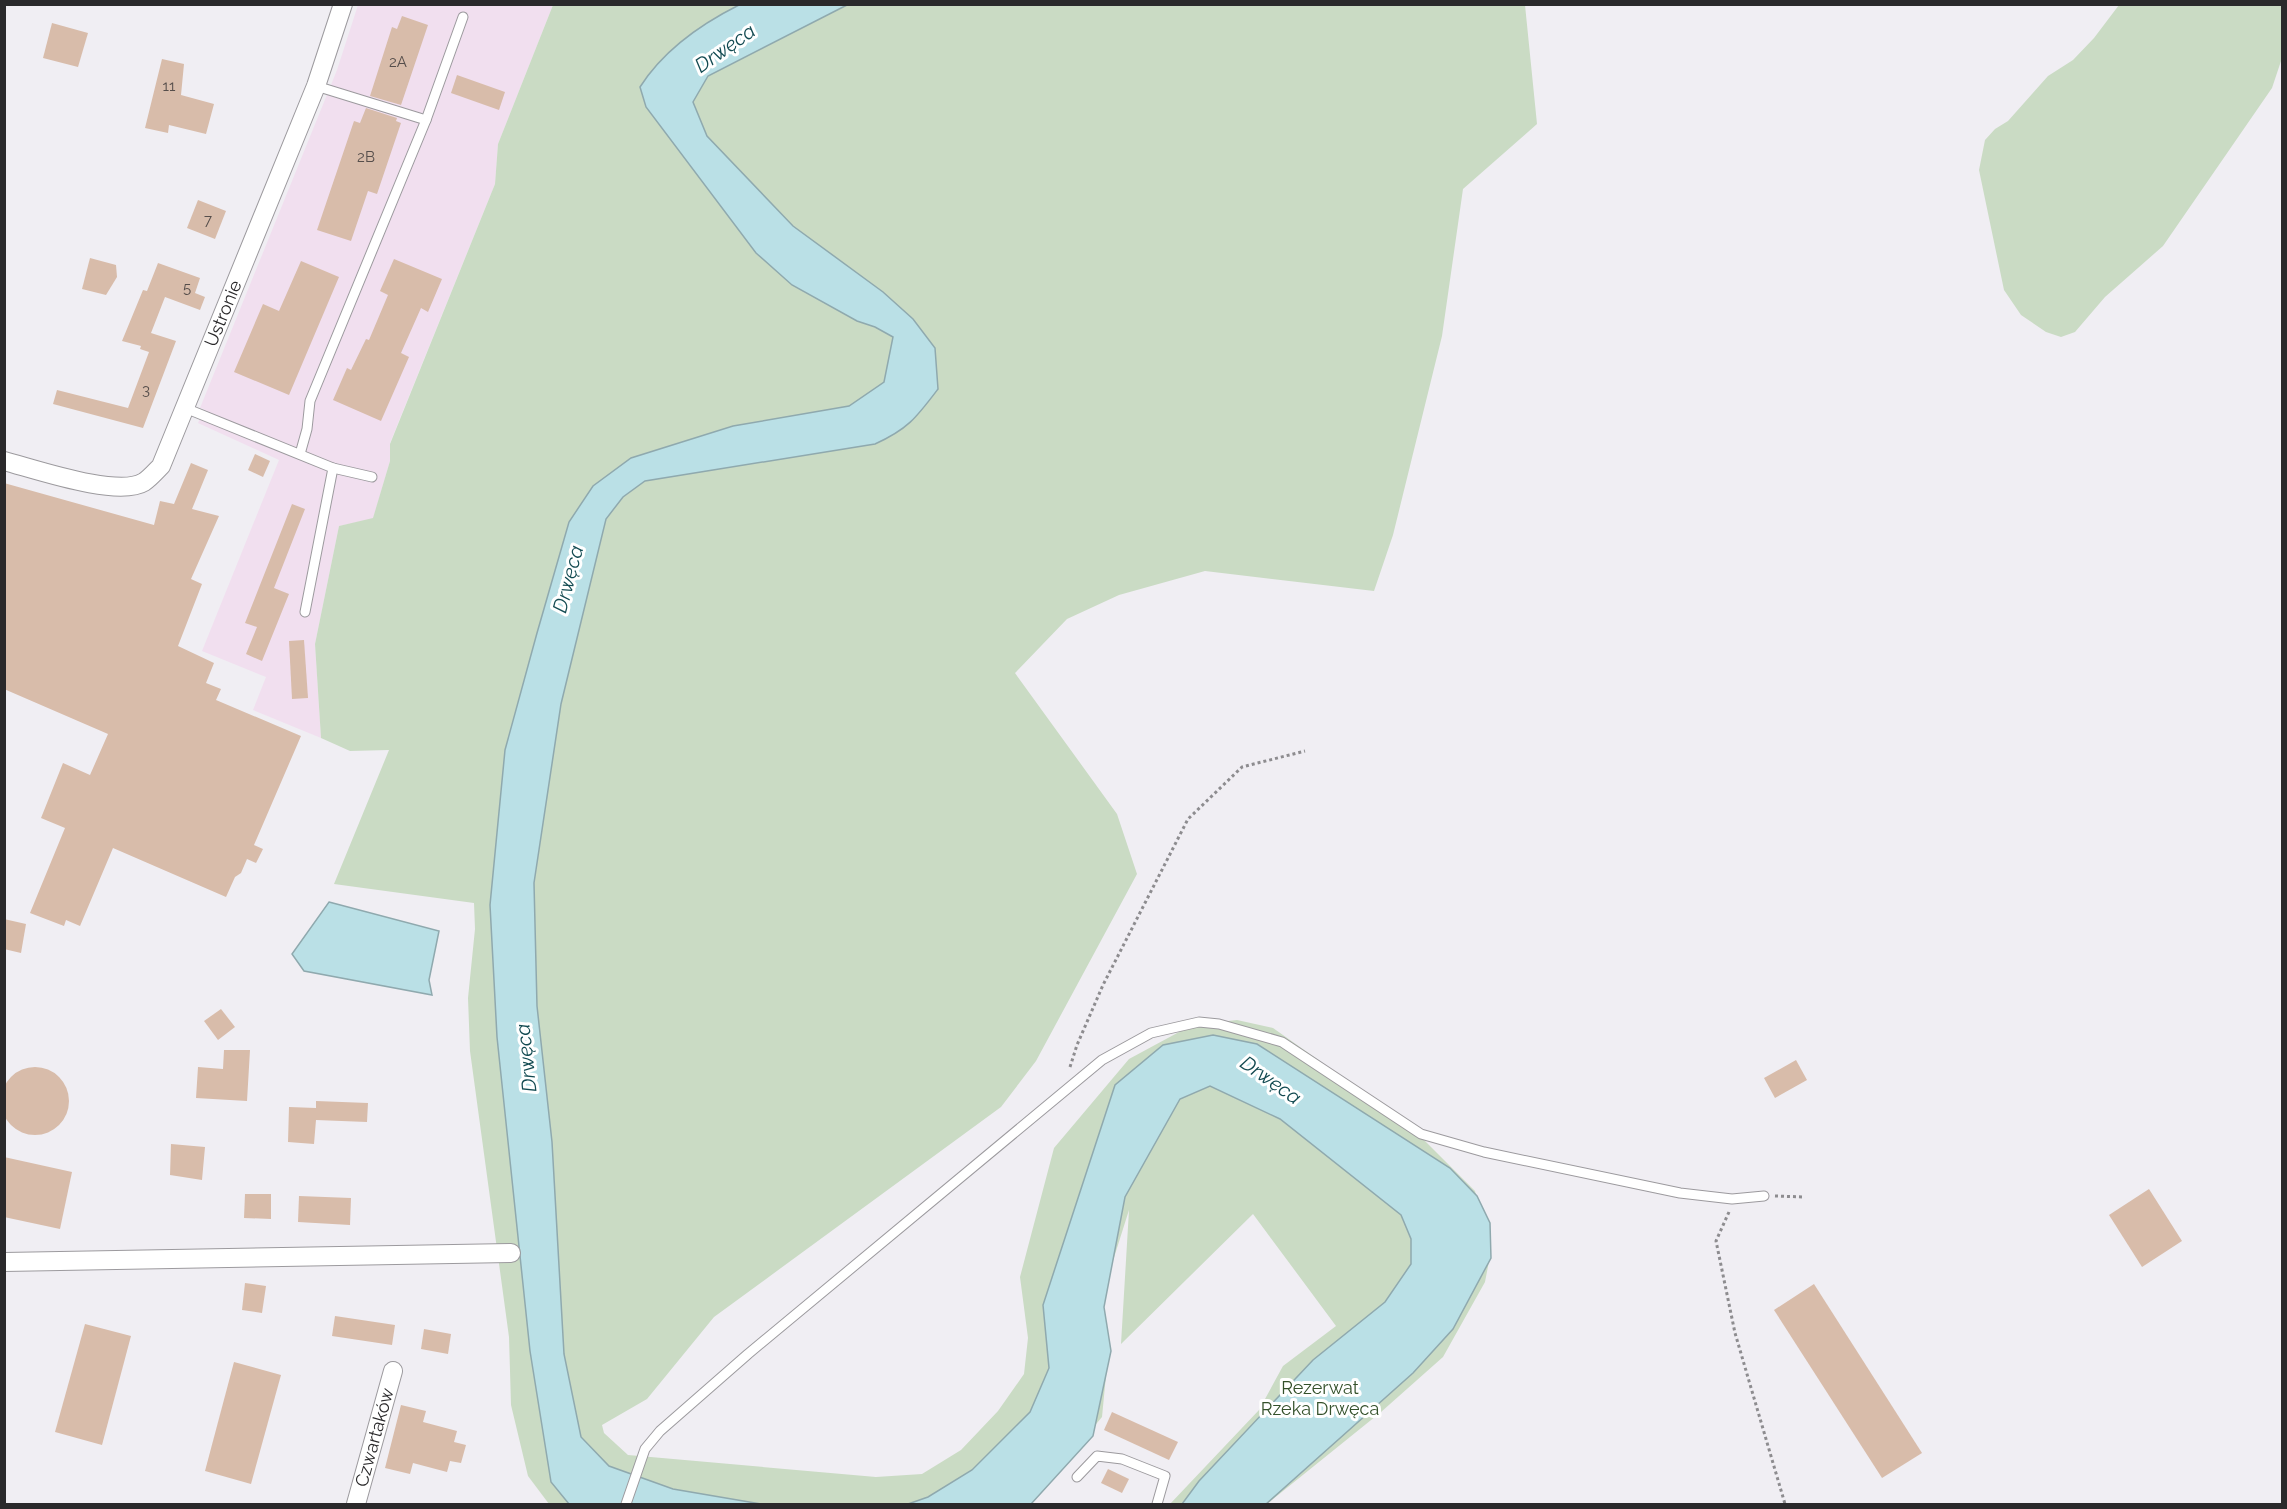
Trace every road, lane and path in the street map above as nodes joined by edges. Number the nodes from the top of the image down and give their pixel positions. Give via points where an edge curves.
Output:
1 (344, 4) edge
2 (464, 18) dead end
3 (316, 86) junction
4 (426, 120) junction
5 (185, 408) junction
6 (300, 454) junction
7 (4, 461) edge
8 (333, 468) junction
9 (372, 477) dead end
10 (304, 612) dead end
11 (1305, 751) dead end
12 (1063, 1092) junction
13 (1764, 1196) joint
14 (1805, 1197) dead end
15 (1730, 1208) dead end
16 (512, 1253) dead end
17 (4, 1262) edge
18 (393, 1371) dead end
19 (1077, 1477) dead end
20 (356, 1504) edge
21 (626, 1504) edge
22 (1156, 1504) edge
23 (1785, 1504) edge

1 - 3 street, Ustronie
2 - 4 lane
3 - 4 lane
3 - 5 street, Ustronie
4 - 6 lane via 310,401
5 - 6 lane
5 - 7 street, Ustronie via 161,466 143,483 126,488 86,483
6 - 8 lane
8 - 9 lane
8 - 10 lane
11 - 12 path via 1242,767 1188,819 1104,985 1077,1045
12 - 13 lane via 1102,1060 1151,1033 1199,1022 1219,1024 1282,1042 1422,1134 1484,1152 1680,1193 1732,1198
12 - 21 lane via 660,1431 645,1449
13 - 14 path
15 - 23 path via 1716,1241 1735,1333
16 - 17 street
18 - 20 street, Czwartaków
19 - 22 lane via 1097,1456 1122,1459 1165,1476

